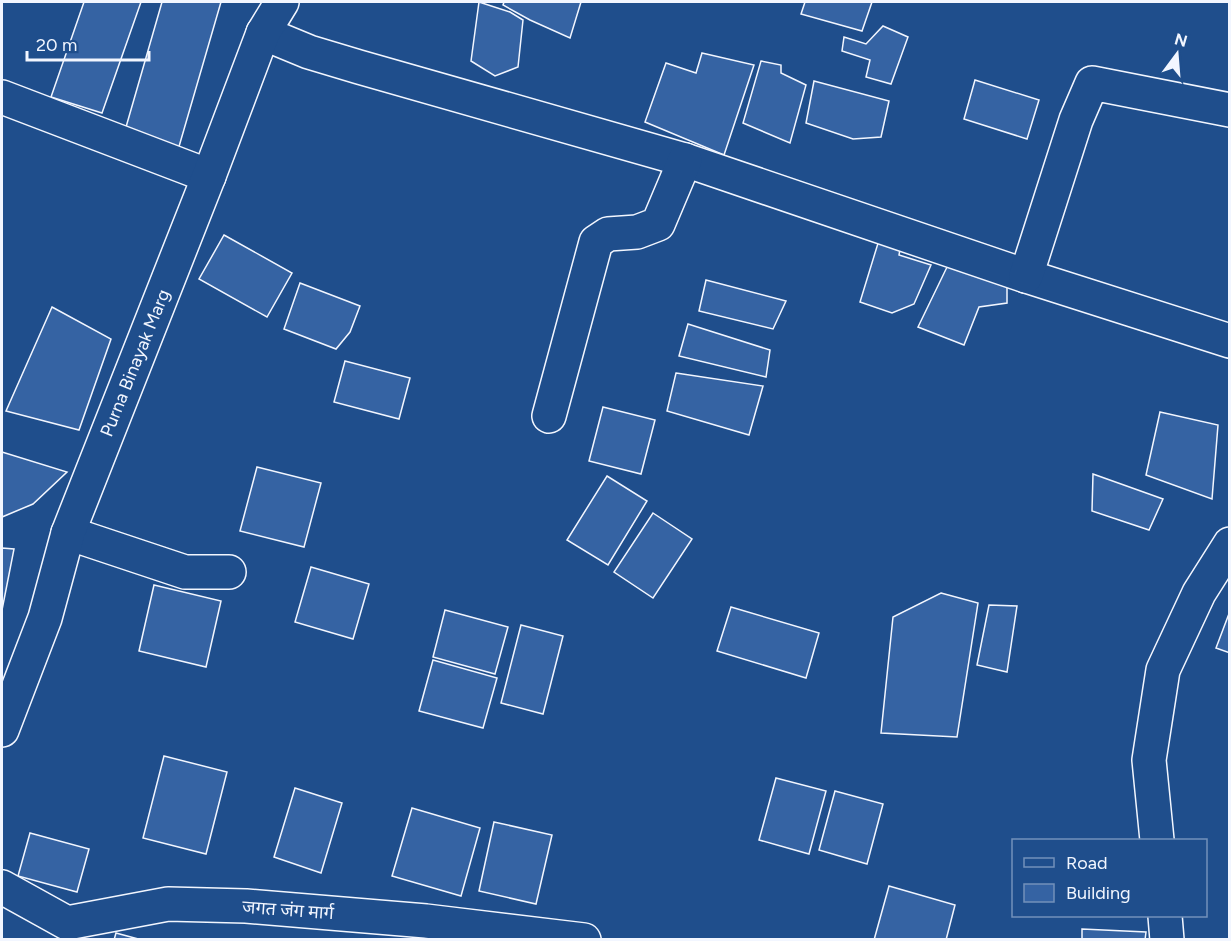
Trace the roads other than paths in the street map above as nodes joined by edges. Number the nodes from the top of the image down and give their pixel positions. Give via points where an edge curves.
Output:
1 (282, 2) edge
2 (263, 33) junction
3 (2, 97) edge
4 (1230, 110) edge
5 (685, 160) junction
6 (209, 177) junction
7 (1026, 276) junction
8 (1230, 341) edge
9 (549, 416) dead end
10 (68, 533) junction
11 (1230, 544) edge
12 (229, 572) dead end
13 (2, 730) edge
14 (1157, 839) edge
15 (2, 887) edge
16 (1165, 917) edge
17 (67, 931) edge
18 (584, 939) edge
19 (1167, 939) edge

1 - 2 street, Purna Binayak Marg
2 - 5 street via 309,52
2 - 6 street, Purna Binayak Marg
3 - 6 street
4 - 7 street via 1092,83 1076,120
5 - 7 street
5 - 9 street via 658,224 636,232 608,234 596,242
6 - 10 street, Purna Binayak Marg
7 - 8 street
10 - 12 street via 185,572
10 - 13 street, Purna Binayak Marg via 45,618
11 - 14 street via 1199,593 1163,670 1149,760
15 - 17 street, जगत जंग मार्ग
16 - 19 street
17 - 18 street, जगत जंग मार्ग via 179,904 414,920

